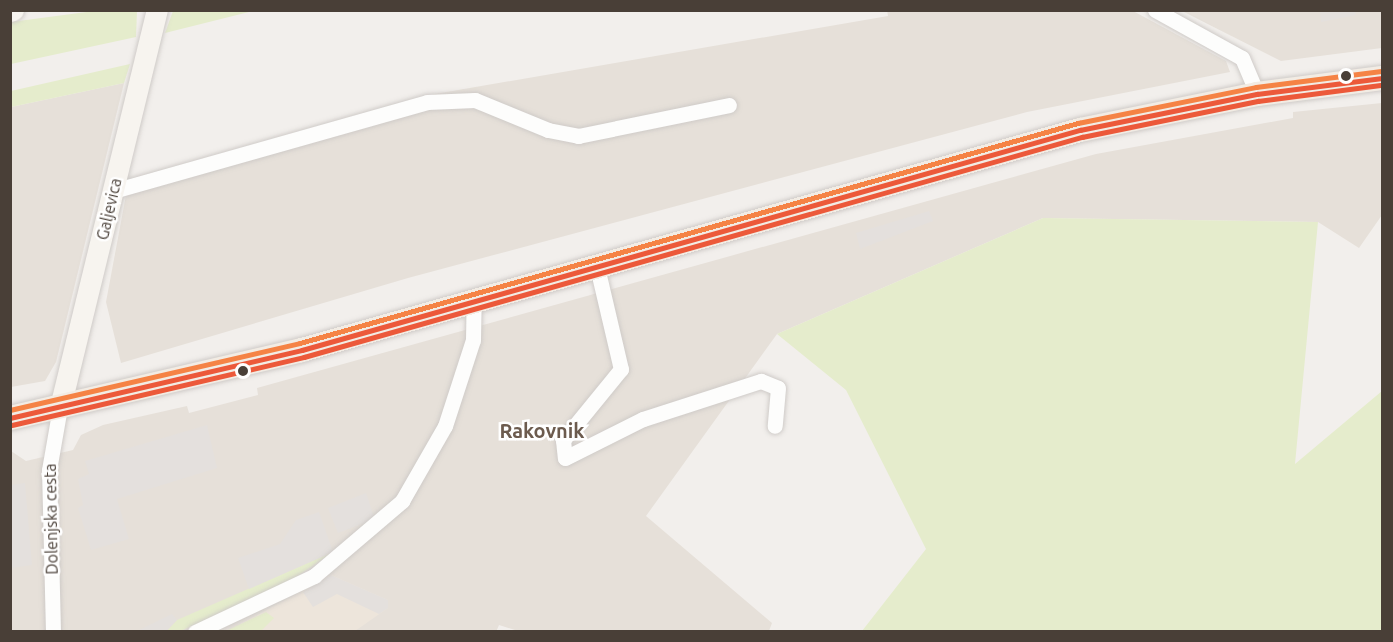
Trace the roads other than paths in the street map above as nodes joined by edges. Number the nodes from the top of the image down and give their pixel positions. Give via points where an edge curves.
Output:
1 (157, 10) edge
2 (1155, 10) edge
3 (1383, 78) edge
4 (1257, 94) junction
5 (729, 105) dead end
6 (113, 191) junction
7 (597, 267) junction
8 (474, 301) junction
9 (60, 407) junction
10 (10, 418) edge
11 (775, 426) dead end
12 (53, 632) edge
13 (195, 632) edge

1 - 6 street, Galjevica
2 - 4 street via 1242,58
3 - 4 main road
4 - 7 main road via 1032,143
5 - 6 street via 578,136 548,130 475,100 427,102
6 - 9 street, Galjevica
7 - 8 main road
7 - 11 street via 621,369 563,440 565,458 643,419 760,381 778,388
8 - 9 main road via 215,373
8 - 13 street via 473,340 445,426 402,501 314,576
9 - 10 main road
9 - 12 street, Dolenjska cesta via 49,470

